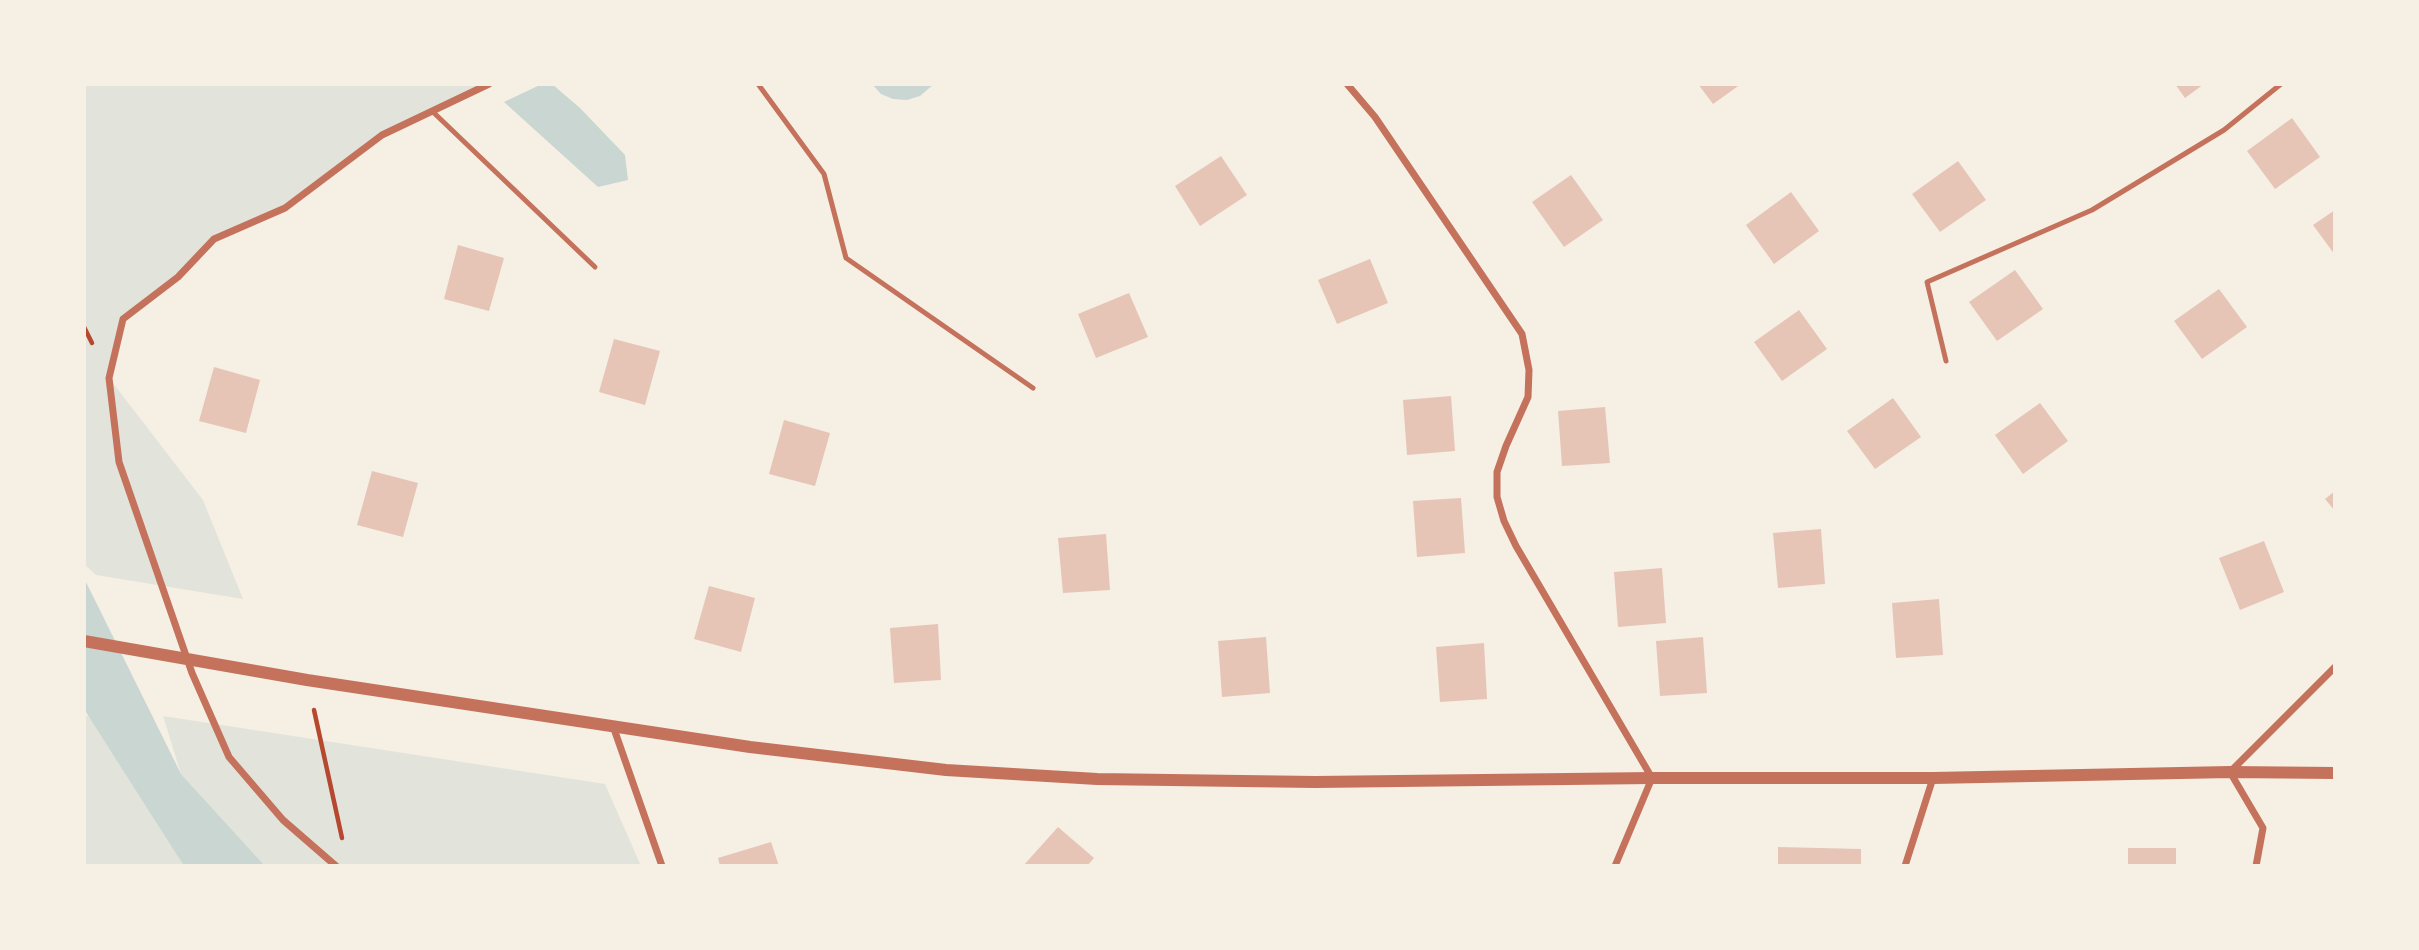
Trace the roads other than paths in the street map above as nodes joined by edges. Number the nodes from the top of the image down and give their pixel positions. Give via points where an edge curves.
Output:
1 (489, 84) edge
2 (758, 84) edge
3 (1347, 84) edge
4 (2281, 84) edge
5 (432, 111) junction
6 (595, 267) dead end
7 (1945, 361) dead end
8 (1033, 388) dead end
9 (84, 641) edge
10 (2335, 667) edge
11 (613, 726) junction
12 (2230, 772) junction
13 (2335, 772) edge
14 (1652, 778) junction
15 (1933, 778) junction
16 (336, 866) edge
17 (662, 866) edge
18 (1615, 866) edge
19 (1905, 866) edge
20 (2256, 866) edge

1 - 5 street
2 - 8 lane via 824,174 846,258
3 - 14 street via 1522,334 1529,370 1528,397 1497,472 1500,509 1516,545
4 - 7 lane via 2224,131 2092,210 1927,282
5 - 6 lane
5 - 16 street via 382,135 285,208 214,239 178,277 122,319 109,378 119,462 192,673 229,757 284,820
9 - 11 street
10 - 12 street
11 - 14 street via 946,770 1097,779
11 - 17 street
12 - 13 street
12 - 15 street
12 - 20 street via 2263,828
14 - 15 street
14 - 18 street
15 - 19 street

